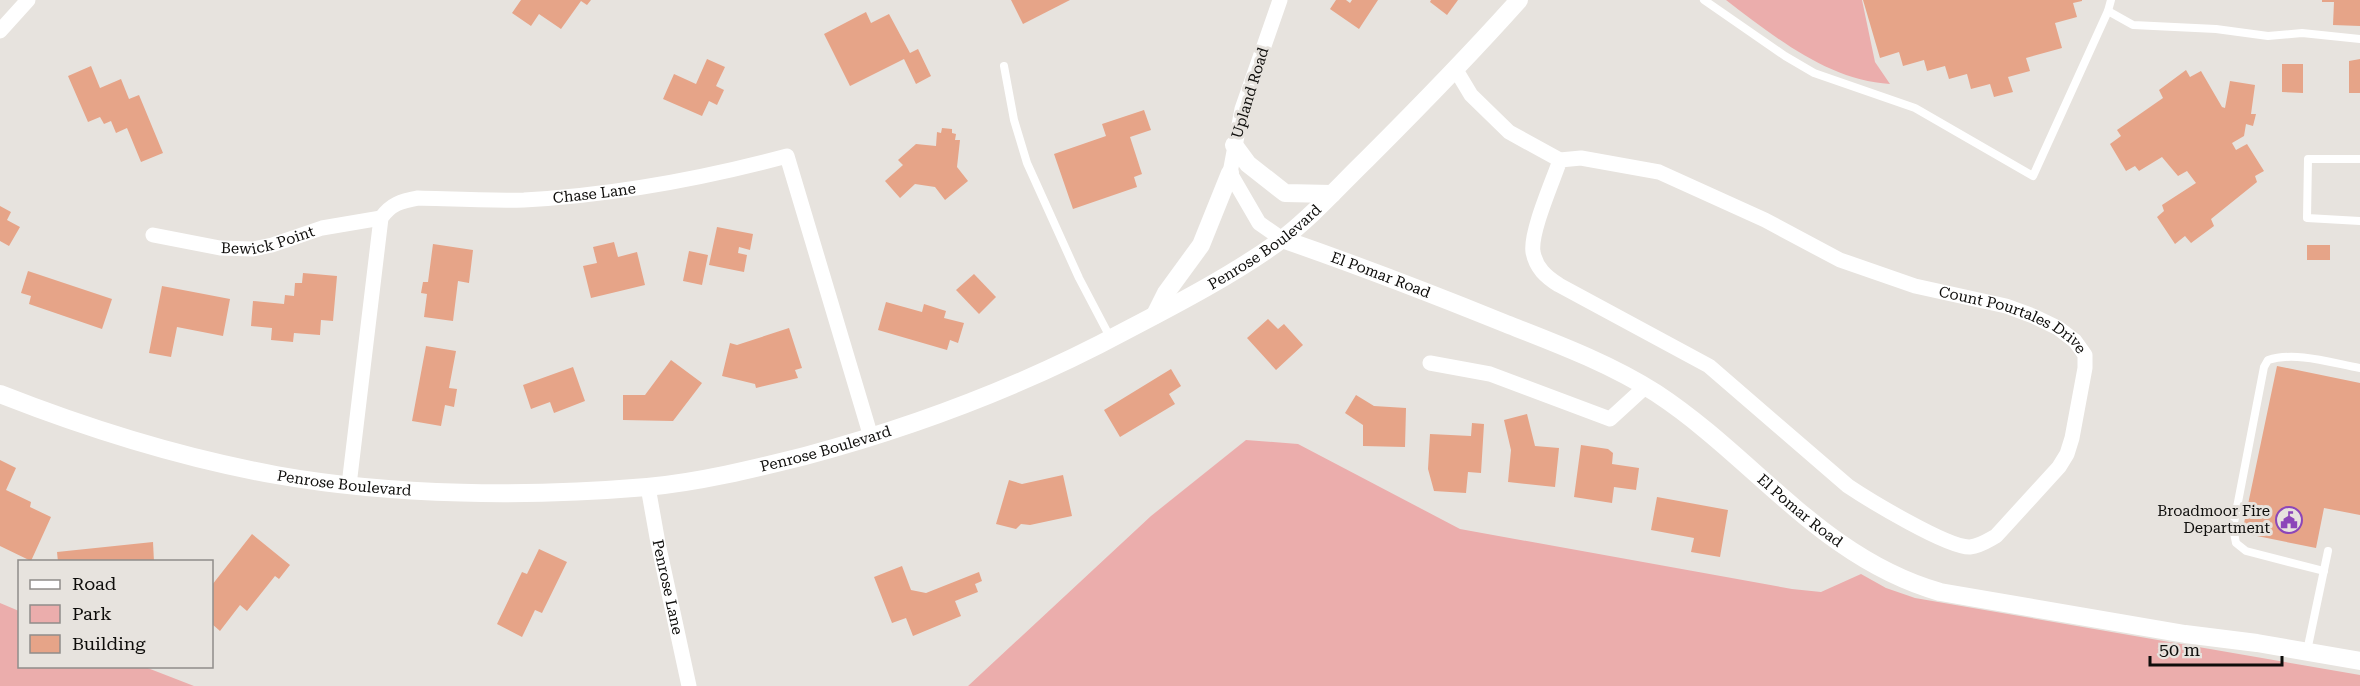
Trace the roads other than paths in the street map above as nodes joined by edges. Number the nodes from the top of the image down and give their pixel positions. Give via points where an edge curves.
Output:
1 (28, 0) edge
2 (1280, 0) edge
3 (1519, 0) edge
4 (1704, 0) edge
5 (2111, 0) edge
6 (2108, 11) junction
7 (0, 30) edge
8 (2360, 39) edge
9 (1004, 66) dead end
10 (1456, 70) junction
11 (1234, 145) junction
12 (2360, 159) edge
13 (1560, 160) junction
14 (1230, 173) junction
15 (1332, 194) junction
16 (381, 218) junction
17 (2360, 221) edge
18 (153, 234) dead end
19 (1282, 239) junction
20 (1155, 315) junction
21 (1111, 339) junction
22 (1431, 363) dead end
23 (2360, 368) edge
24 (1646, 387) junction
25 (0, 394) edge
26 (871, 437) junction
27 (349, 485) junction
28 (648, 487) junction
29 (2328, 551) dead end
30 (2324, 571) junction
31 (2307, 651) junction
32 (2360, 661) edge
33 (689, 686) edge

1 - 7 street
2 - 11 street, Upland Road via 1242,109
3 - 10 street, Penrose Boulevard
4 - 6 lane via 1814,73 1915,108 2033,176
5 - 6 lane
6 - 8 lane via 2133,25
9 - 21 lane via 1016,131 1027,163
10 - 13 street, Count Pourtales Drive via 1472,95 1509,132
10 - 15 street, Penrose Boulevard
11 - 14 street, Upland Road
11 - 15 street via 1248,164 1285,193
12 - 17 lane via 2308,159 2307,218
13 - 13 street, Count Pourtales Drive via 1534,237 1533,252 1539,268 1558,285 1709,366 1871,502 1952,544 1983,544 1996,536 2067,454 2085,355 2075,340 2058,328 2006,306 1915,286 1840,260 1765,220 1659,172 1581,158
14 - 19 street via 1259,223
14 - 20 street via 1201,245 1166,292
15 - 19 street, Penrose Boulevard
16 - 18 street, Bewick Point via 322,228 253,249 220,248
16 - 26 street, Chase Lane via 389,207 418,198 524,200 579,195 690,180 787,156
16 - 27 street
19 - 20 street, Penrose Boulevard
19 - 24 street, El Pomar Road via 1551,341
20 - 21 street, Penrose Boulevard
21 - 26 street, Penrose Boulevard via 1022,382
22 - 24 street via 1490,374 1610,419
23 - 30 lane via 2298,358 2268,360 2233,528 2236,543 2246,551
24 - 31 street, El Pomar Road via 1683,412 1835,541 1912,584 2185,634
25 - 27 street, Penrose Boulevard via 157,448 276,475
26 - 28 street, Penrose Boulevard via 758,468
27 - 28 street, Penrose Boulevard via 513,492
28 - 33 street, Penrose Lane
29 - 30 lane
30 - 31 lane
31 - 32 street, El Pomar Road

